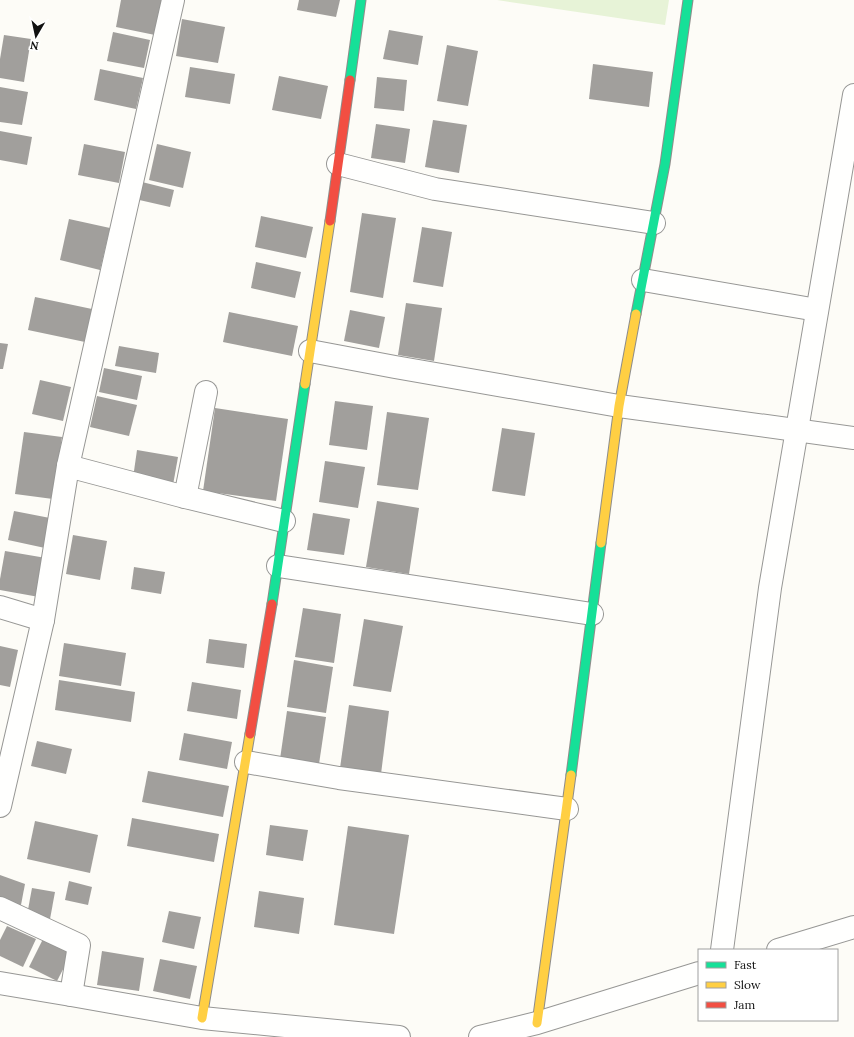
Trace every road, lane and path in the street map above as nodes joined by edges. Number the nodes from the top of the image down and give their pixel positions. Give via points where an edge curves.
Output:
1 (173, 0) edge
2 (361, 0) edge
3 (688, 0) edge
4 (854, 95) edge
5 (338, 164) junction
6 (654, 224) junction
7 (643, 280) junction
8 (817, 310) junction
9 (310, 350) junction
10 (206, 392) dead end
11 (619, 406) junction
12 (797, 430) junction
13 (854, 438) edge
14 (68, 466) junction
15 (185, 497) junction
16 (284, 521) junction
17 (278, 566) junction
18 (0, 607) edge
19 (592, 614) junction
20 (43, 620) junction
21 (246, 762) junction
22 (0, 806) edge
23 (567, 809) junction
24 (0, 908) edge
25 (854, 927) edge
26 (722, 949) edge
27 (781, 949) edge
28 (698, 973) edge
29 (0, 983) edge
30 (71, 995) junction
31 (202, 1018) junction
32 (537, 1023) junction
33 (399, 1037) edge
34 (480, 1037) edge

1 - 14 street
2 - 5 street
3 - 6 street
4 - 8 street
5 - 6 street via 435,189
5 - 9 street
6 - 7 street
7 - 8 street
7 - 11 street
8 - 12 street
9 - 11 street
9 - 16 street
10 - 15 street
11 - 12 street
11 - 19 street
12 - 13 street
12 - 26 street via 770,588
14 - 15 street
14 - 20 street
15 - 16 street
16 - 17 street
17 - 19 street
17 - 21 street
18 - 20 street
19 - 23 street
20 - 22 street
21 - 23 street via 339,778
21 - 31 street
23 - 32 street
24 - 30 street via 79,946
25 - 27 street
28 - 32 street
29 - 30 street
30 - 31 street
31 - 33 street
32 - 34 street

